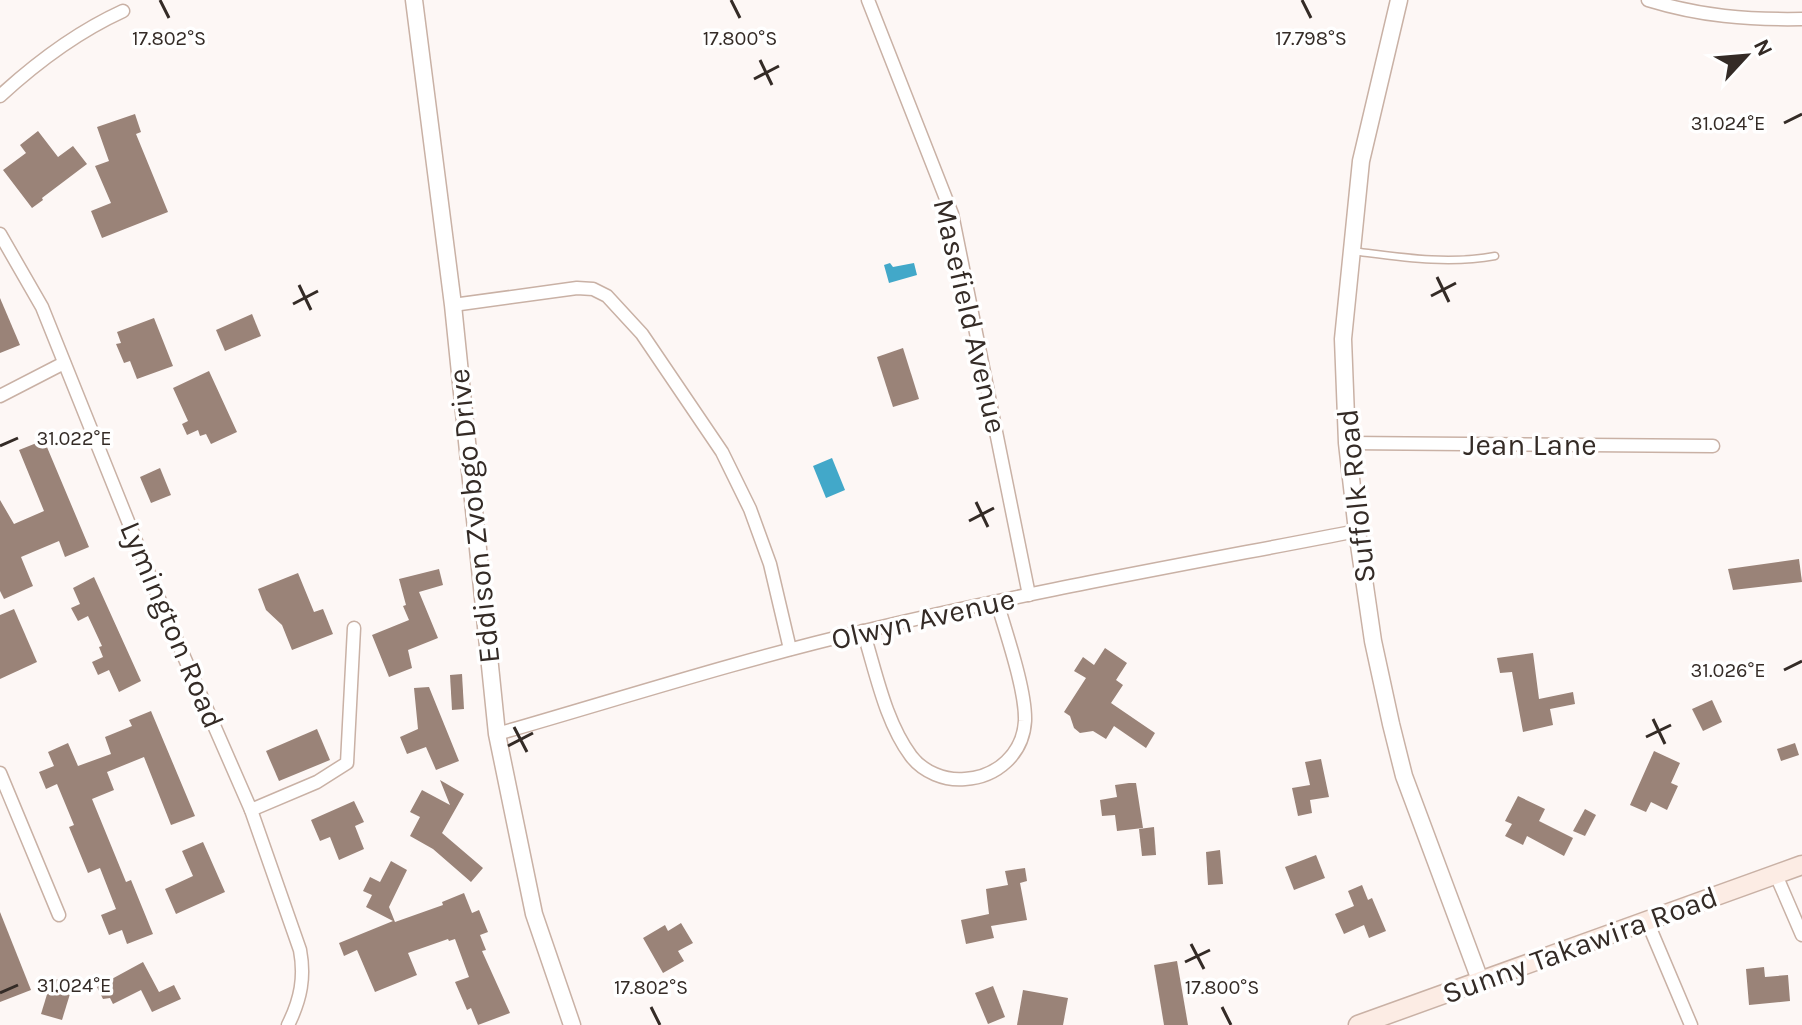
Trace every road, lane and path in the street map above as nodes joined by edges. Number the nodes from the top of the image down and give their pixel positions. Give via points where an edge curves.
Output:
1 (414, 0) edge
2 (868, 0) edge
3 (1399, 0) edge
4 (1648, 0) edge
5 (123, 11) dead end
6 (1802, 19) edge
7 (0, 96) edge
8 (0, 234) edge
9 (1352, 251) junction
10 (1495, 256) dead end
11 (453, 305) junction
12 (64, 363) junction
13 (0, 396) edge
14 (1347, 443) junction
15 (1713, 446) dead end
16 (1357, 531) junction
17 (1029, 595) junction
18 (997, 602) junction
19 (354, 628) dead end
20 (863, 631) junction
21 (790, 649) junction
22 (497, 734) junction
23 (0, 773) edge
24 (251, 810) junction
25 (1802, 865) edge
26 (1776, 875) junction
27 (59, 915) dead end
28 (1647, 921) junction
29 (1802, 935) edge
30 (1480, 980) junction
31 (1366, 1024) edge
32 (288, 1025) edge
33 (572, 1025) edge
34 (1691, 1025) edge

1 - 11 street, Eddison Zvobgo Drive
2 - 17 street, Masefield Avenue via 952,214
3 - 9 street, Suffolk Road via 1361,161
4 - 6 street via 1722,17
5 - 7 street via 91,25
8 - 12 street, Lymington Road via 30,282
9 - 10 lane via 1468,261
9 - 14 street, Suffolk Road via 1343,339
11 - 21 street via 577,288 607,296 642,334 722,452 770,564
11 - 22 street, Eddison Zvobgo Drive
12 - 13 street
12 - 24 street, Lymington Road
14 - 15 street, Jean Lane
14 - 16 street, Suffolk Road
16 - 17 street, Olwyn Avenue
16 - 30 street, Suffolk Road via 1373,641 1404,776
17 - 18 street, Olwyn Avenue
18 - 20 street, Olwyn Avenue
18 - 20 street via 1025,721 1011,759 974,777 931,773 913,759 895,732
19 - 24 street via 347,763
20 - 21 street, Olwyn Avenue
21 - 22 street, Olwyn Avenue
22 - 33 street, Eddison Zvobgo Drive via 534,914
23 - 27 street
24 - 32 street, Lymington Road via 300,950 301,993
25 - 26 main road, Sunny Takawira Road
26 - 28 main road, Sunny Takawira Road
26 - 29 street
28 - 30 main road, Sunny Takawira Road
28 - 34 street
30 - 31 main road, Sunny Takawira Road

